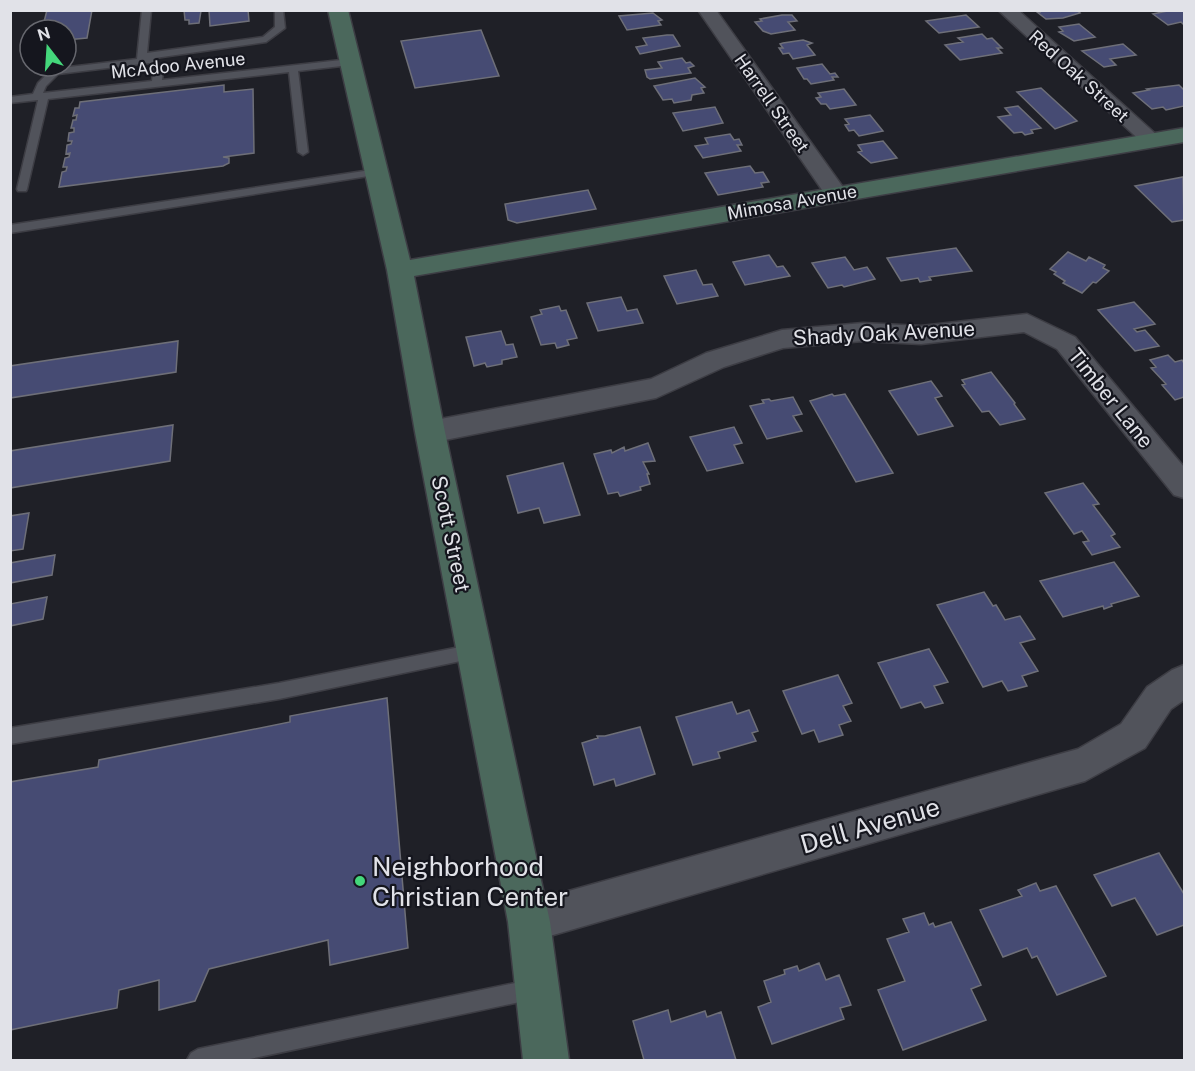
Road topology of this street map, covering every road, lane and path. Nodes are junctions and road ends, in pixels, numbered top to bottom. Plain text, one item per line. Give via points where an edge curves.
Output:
1 (147, 10) edge
2 (279, 10) edge
3 (338, 10) edge
4 (707, 10) edge
5 (1007, 10) edge
6 (141, 59) junction
7 (350, 62) junction
8 (293, 69) junction
9 (157, 84) junction
10 (41, 97) junction
11 (10, 100) edge
12 (1185, 135) edge
13 (1152, 141) junction
14 (303, 152) dead end
15 (377, 172) junction
16 (22, 189) dead end
17 (837, 195) junction
18 (10, 229) edge
19 (400, 270) junction
20 (1027, 323) joint
21 (430, 432) junction
22 (1185, 487) edge
23 (475, 651) junction
24 (1185, 681) edge
25 (10, 736) edge
26 (529, 922) junction
27 (537, 988) junction
28 (198, 1060) edge
29 (546, 1060) edge

1 - 6 lane
2 - 6 lane via 280,28 266,39
3 - 7 main road, Scott Street
4 - 17 street, Harrell Street
5 - 13 street, Red Oak Street
6 - 9 lane via 152,60 158,72
6 - 10 lane via 55,71 41,85
7 - 8 lane, McAdoo Avenue
7 - 15 main road, Scott Street
8 - 9 lane, McAdoo Avenue
8 - 14 lane
9 - 10 lane, McAdoo Avenue
10 - 11 lane, McAdoo Avenue
10 - 16 lane
12 - 13 main road, Mimosa Avenue
13 - 17 main road, Mimosa Avenue
15 - 18 lane
15 - 19 main road, Scott Street
17 - 19 main road, Mimosa Avenue
19 - 21 main road, Scott Street
20 - 21 street, Shady Oak Avenue via 921,335 863,332 782,339 715,360 656,388
20 - 22 street, Timber Lane via 1066,343
21 - 23 main road, Scott Street
23 - 25 lane via 279,691
23 - 26 main road, Scott Street
24 - 26 street, Dell Avenue via 1159,698 1133,736 1084,764
26 - 27 main road, Scott Street
27 - 28 lane
27 - 29 main road, Scott Street

